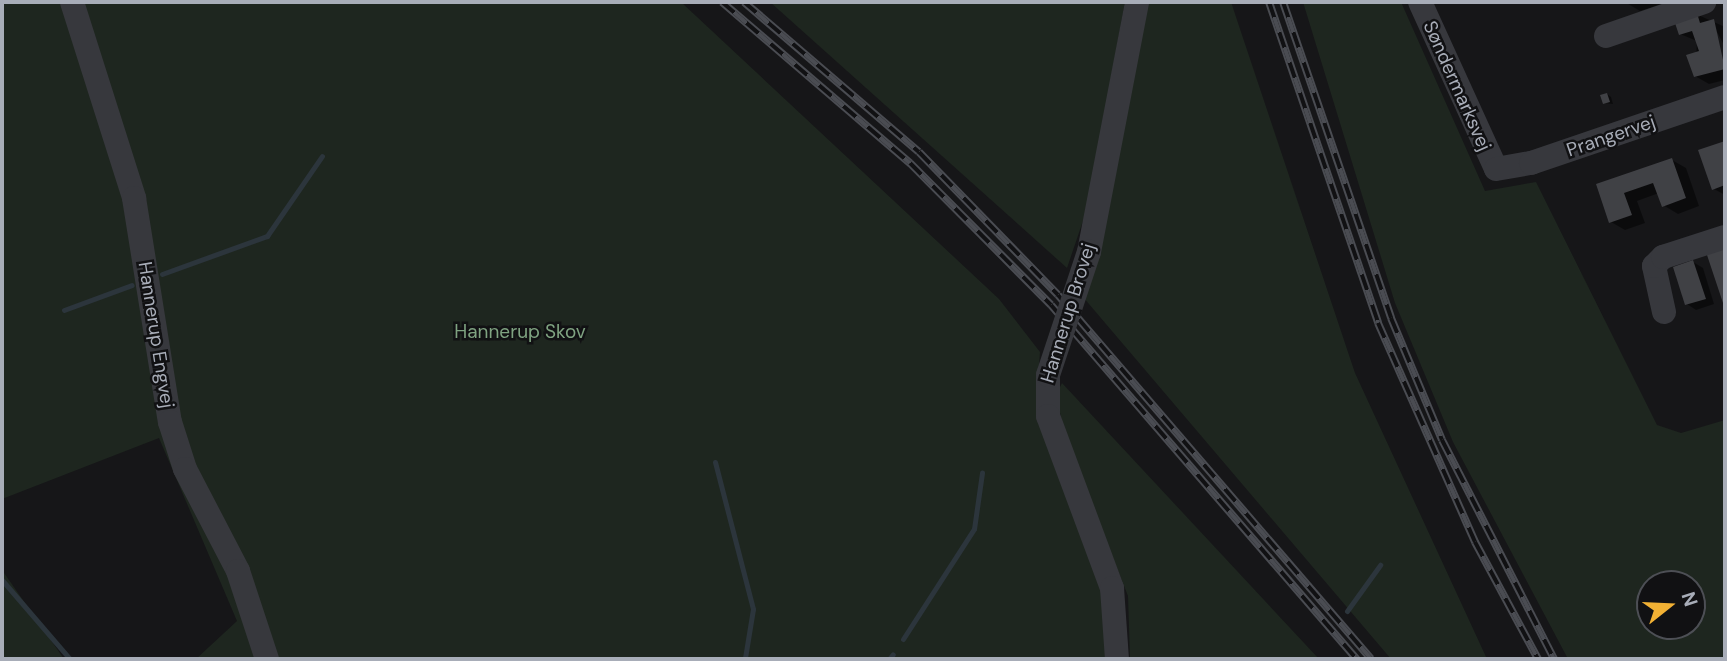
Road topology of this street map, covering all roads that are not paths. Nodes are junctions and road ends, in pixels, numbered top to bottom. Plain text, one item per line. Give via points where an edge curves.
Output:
1 (72, 2) edge
2 (1137, 2) edge
3 (1420, 2) edge
4 (1704, 2) edge
5 (1606, 36) dead end
6 (1725, 97) edge
7 (1496, 169) joint
8 (1725, 237) edge
9 (1664, 312) dead end
10 (267, 659) edge
11 (1117, 659) edge

1 - 10 street, Hannerup Engvej via 134,198 170,422 185,469 238,571
2 - 11 street, Hannerup Brovej, bridge via 1089,252 1048,375 1048,416 1112,588
3 - 7 street, Søndermarksvej
4 - 5 street
6 - 7 street, Prangervej via 1531,163
8 - 9 street via 1663,257 1654,266

